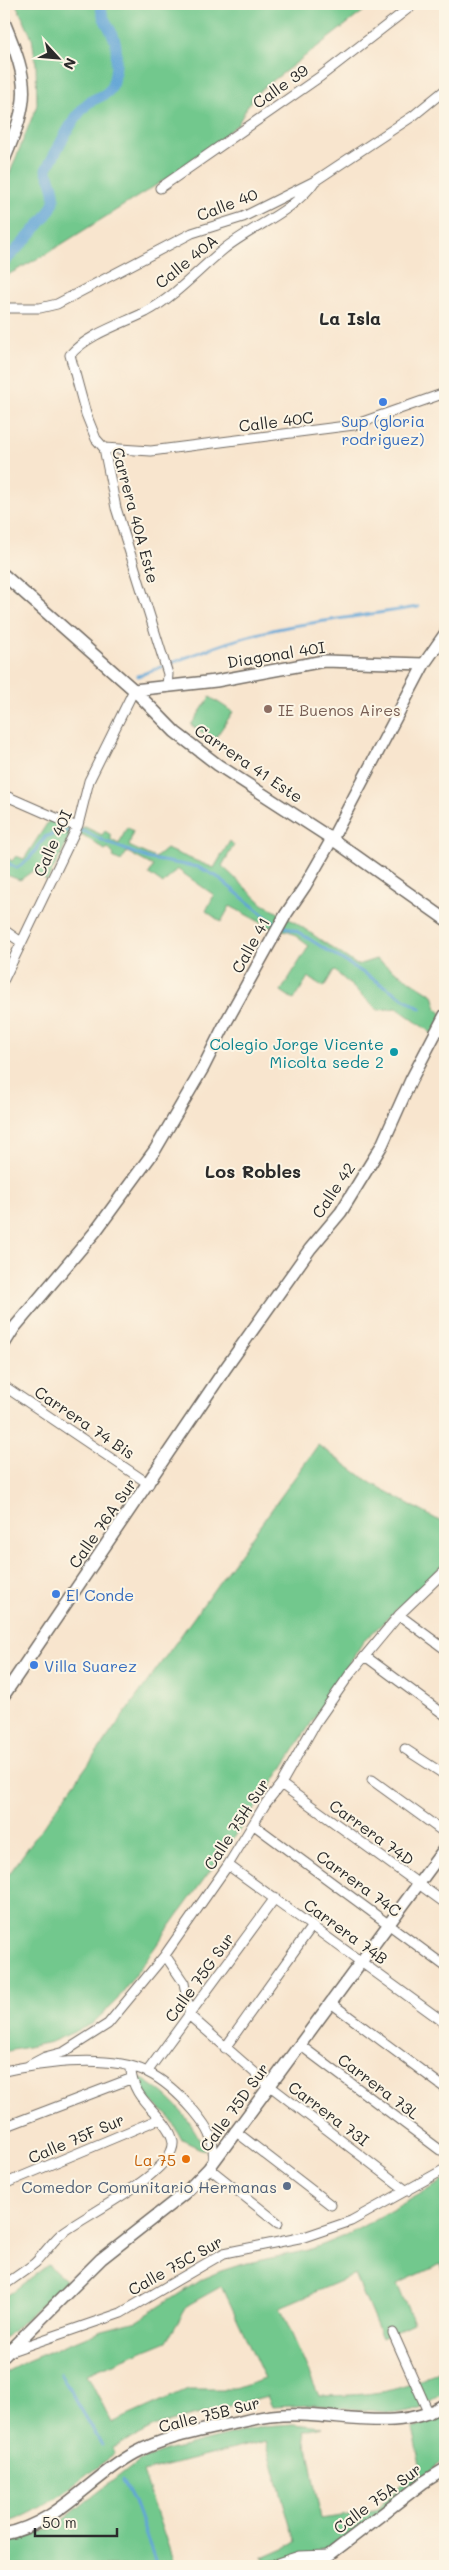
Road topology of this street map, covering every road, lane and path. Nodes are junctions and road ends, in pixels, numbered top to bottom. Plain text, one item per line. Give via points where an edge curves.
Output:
1 (414, 4) edge
2 (4, 22) edge
3 (445, 90) edge
4 (7, 146) edge
5 (4, 160) edge
6 (316, 181) junction
7 (160, 188) dead end
8 (4, 308) edge
9 (70, 355) joint
10 (445, 393) edge
11 (104, 448) junction
12 (4, 576) edge
13 (445, 634) edge
14 (424, 664) junction
15 (168, 687) junction
16 (134, 690) junction
17 (4, 795) edge
18 (77, 828) junction
19 (332, 839) junction
20 (445, 919) edge
21 (4, 930) edge
22 (21, 942) junction
23 (4, 979) edge
24 (445, 1015) edge
25 (4, 1344) edge
26 (225, 1369) joint
27 (4, 1386) edge
28 (149, 1484) junction
29 (444, 1575) edge
30 (400, 1615) junction
31 (445, 1649) edge
32 (365, 1656) junction
33 (4, 1695) edge
34 (445, 1715) edge
35 (405, 1749) dead end
36 (445, 1775) edge
37 (372, 1780) dead end
38 (281, 1784) junction
39 (254, 1825) junction
40 (445, 1833) edge
41 (445, 1848) edge
42 (228, 1865) junction
43 (418, 1884) junction
44 (275, 1898) junction
45 (445, 1903) edge
46 (389, 1923) junction
47 (312, 1926) junction
48 (165, 1954) junction
49 (362, 1962) junction
50 (445, 1966) edge
51 (331, 2004) junction
52 (190, 2016) junction
53 (445, 2023) edge
54 (300, 2045) junction
55 (225, 2048) junction
56 (28, 2066) junction
57 (131, 2067) junction
58 (4, 2071) edge
59 (147, 2072) junction
60 (130, 2079) junction
61 (270, 2086) junction
62 (445, 2088) edge
63 (159, 2119) junction
64 (4, 2127) edge
65 (235, 2131) junction
66 (440, 2150) dead end
67 (211, 2165) junction
68 (445, 2170) edge
69 (4, 2184) edge
70 (407, 2191) junction
71 (331, 2205) dead end
72 (278, 2223) dead end
73 (4, 2285) edge
74 (394, 2333) dead end
75 (7, 2353) edge
76 (445, 2404) edge
77 (429, 2414) junction
78 (445, 2469) edge
79 (4, 2534) edge
80 (329, 2555) junction
81 (268, 2566) edge
82 (315, 2566) edge

1 - 7 street, Calle 39 via 321,76
2 - 4 street via 24,77 24,104 19,126
3 - 6 street, Calle 40 via 413,116
4 - 5 street
6 - 8 street, Calle 40 via 244,217 192,233 57,304 40,308
6 - 9 street, Calle 40A via 302,197 223,250 183,286 148,311 105,331 74,349
9 - 11 street, Carrera 40A Este via 86,414 96,439
10 - 11 street, Calle 40C via 354,425 160,450
11 - 15 street, Carrera 40A Este via 116,508 168,674
12 - 16 street, Carrera 41 Este
13 - 14 street, Calle 41
14 - 15 street, Diagonal 40I via 324,661
14 - 19 street, Calle 41
15 - 16 street, Diagonal 40I
16 - 18 street, Calle 40I via 89,781
16 - 19 street, Carrera 41 Este via 175,732 218,765
17 - 18 street
18 - 22 street, Calle 40I
19 - 20 street, Carrera 41 Este
19 - 25 street, Calle 41 via 286,914 155,1150 95,1232
21 - 22 street
22 - 23 street, Calle 40I
24 - 26 street, Calle 42 via 410,1080 382,1145 341,1212 310,1249
26 - 28 street, Calle 76A Sur
27 - 28 street, Carrera 74 Bis
28 - 33 street, Calle 76A Sur
29 - 30 street, Calle 75H Sur
30 - 31 street
30 - 32 street, Calle 75H Sur
32 - 34 street
32 - 38 street, Calle 75H Sur via 315,1724
35 - 36 street
37 - 40 street
38 - 39 street, Calle 75H Sur
38 - 43 street, Carrera 74D
39 - 42 street, Calle 75H Sur
39 - 46 street, Carrera 74C
41 - 43 street, Calle 75D Sur
42 - 44 street, Carrera 74B
42 - 48 street, Calle 75H Sur
43 - 45 street, Carrera 74D
43 - 46 street, Calle 75D Sur
44 - 47 street, Carrera 74B
44 - 52 street, Calle 75G Sur
46 - 49 street, Calle 75D Sur
46 - 50 street, Carrera 74C
47 - 49 street, Carrera 74B
47 - 55 street
48 - 52 street via 184,1983
48 - 56 street, Calle 75H Sur via 108,2024 64,2052
49 - 51 street, Calle 75D Sur
49 - 53 street, Carrera 74B
51 - 54 street, Calle 75D Sur
51 - 62 street
52 - 55 street, Carrera 73I
52 - 59 street, Calle 75G Sur
54 - 61 street, Calle 75D Sur
54 - 66 street, Carrera 73L
55 - 61 street, Carrera 73I
56 - 57 street via 106,2062
56 - 58 street
57 - 59 street
57 - 60 street
59 - 67 street via 171,2087 205,2125 213,2139
60 - 63 street via 144,2103
60 - 64 street
61 - 65 street, Calle 75D Sur
61 - 70 street, Carrera 73I
63 - 69 street, Calle 75F Sur
63 - 73 street via 173,2145 167,2158 150,2177 59,2235 36,2262
65 - 67 street, Calle 75D Sur
65 - 71 street
67 - 72 street
67 - 75 street, Calle 75D Sur via 185,2193 106,2255
68 - 70 street, Calle 75C Sur
70 - 75 street, Calle 75C Sur via 351,2221 328,2229 224,2253 121,2313
74 - 77 street
76 - 77 street, Calle 75B Sur
77 - 79 street, Calle 75B Sur via 384,2421 301,2414 272,2416 162,2442 127,2457 42,2521
78 - 80 street, Calle 75A Sur
80 - 81 street, Calle 75A Sur via 299,2556
80 - 82 street, Calle 75A Sur

